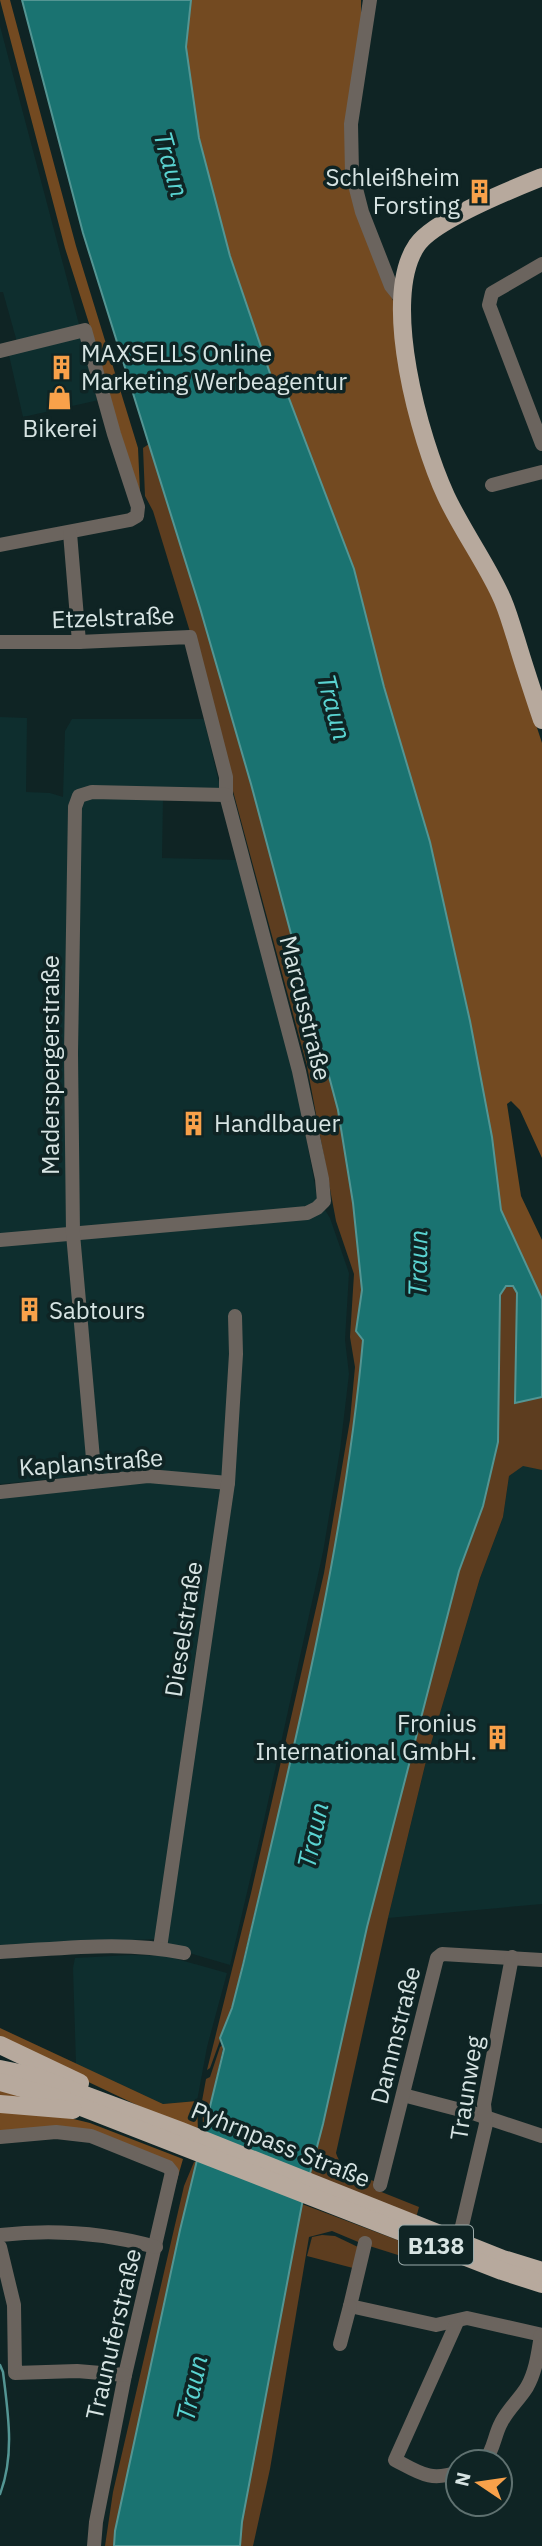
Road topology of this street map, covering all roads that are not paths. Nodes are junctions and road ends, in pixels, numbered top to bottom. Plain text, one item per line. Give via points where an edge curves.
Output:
1 (370, 0) edge
2 (542, 177) edge
3 (542, 264) edge
4 (403, 301) junction
5 (0, 351) edge
6 (542, 444) edge
7 (542, 472) edge
8 (492, 485) dead end
9 (70, 533) junction
10 (0, 545) edge
11 (0, 642) edge
12 (79, 642) junction
13 (542, 720) edge
14 (226, 795) junction
15 (73, 1234) junction
16 (0, 1240) edge
17 (235, 1316) dead end
18 (95, 1481) junction
19 (228, 1483) junction
20 (0, 1492) edge
21 (160, 1948) junction
22 (0, 1952) edge
23 (184, 1953) dead end
24 (512, 1958) junction
25 (542, 1960) edge
26 (0, 2045) edge
27 (0, 2069) edge
28 (0, 2082) edge
29 (403, 2095) junction
30 (0, 2104) edge
31 (92, 2112) junction
32 (485, 2117) junction
33 (155, 2122) junction
34 (542, 2136) edge
35 (0, 2137) edge
36 (178, 2137) junction
37 (380, 2185) dead end
38 (331, 2198) junction
39 (462, 2225) dead end
40 (0, 2235) edge
41 (365, 2243) dead end
42 (0, 2247) edge
43 (156, 2247) junction
44 (542, 2270) edge
45 (542, 2284) edge
46 (350, 2306) junction
47 (457, 2322) junction
48 (542, 2335) edge
49 (340, 2344) dead end
50 (125, 2375) junction
51 (493, 2448) edge
52 (444, 2477) edge
53 (94, 2546) edge

1 - 4 street via 351,124 352,173 391,286
2 - 4 main road via 426,234 407,266
3 - 6 street via 492,293 489,305
4 - 13 main road via 406,363 433,463 502,596
5 - 9 street via 85,330 138,507 137,516 130,520
7 - 8 street
9 - 10 street
9 - 12 street
11 - 12 street, Etzelstraße
12 - 14 street, Etzelstraße via 190,637 226,777
14 - 15 street, Maderspergerstraße via 92,792 79,796 75,807
14 - 15 street, Marcusstraße via 299,1071 324,1201 307,1213 228,1226
15 - 16 street, Marcusstraße
15 - 18 street, Maderspergerstraße
17 - 19 street, Dieselstraße
18 - 19 street, Kaplanstraße via 148,1476
18 - 20 street, Kaplanstraße
19 - 21 street, Dieselstraße
21 - 22 street
21 - 23 street
24 - 25 street, Dammstraße
24 - 29 street, Dammstraße via 442,1954 437,1958
24 - 32 street, Traunweg
26 - 33 main road
27 - 33 main road, Pyhrnpass Straße / B138 via 34,2076
28 - 31 main road, Pyhrnpass Straße / B138
29 - 32 street
29 - 37 street, Dammstraße
30 - 31 main road
31 - 36 main road, Pyhrnpass Straße / B138
32 - 34 street
32 - 39 street, Traunweg
33 - 36 main road, Pyhrnpass Straße / B138
35 - 43 street, Traunuferstraße via 56,2132 90,2136 168,2167 172,2172
36 - 38 main road, Pyhrnpass Straße / B138
38 - 44 main road, Pyhrnpass Straße / B138
38 - 45 main road, Pyhrnpass Straße / B138
40 - 43 street via 95,2234
41 - 46 street
42 - 50 street via 14,2305 15,2373
43 - 50 street, Traunuferstraße
46 - 47 street via 436,2325
46 - 49 street
47 - 48 street via 467,2318
47 - 52 street via 395,2460 428,2477
48 - 51 street via 534,2370 497,2431
50 - 53 street, Traunuferstraße

